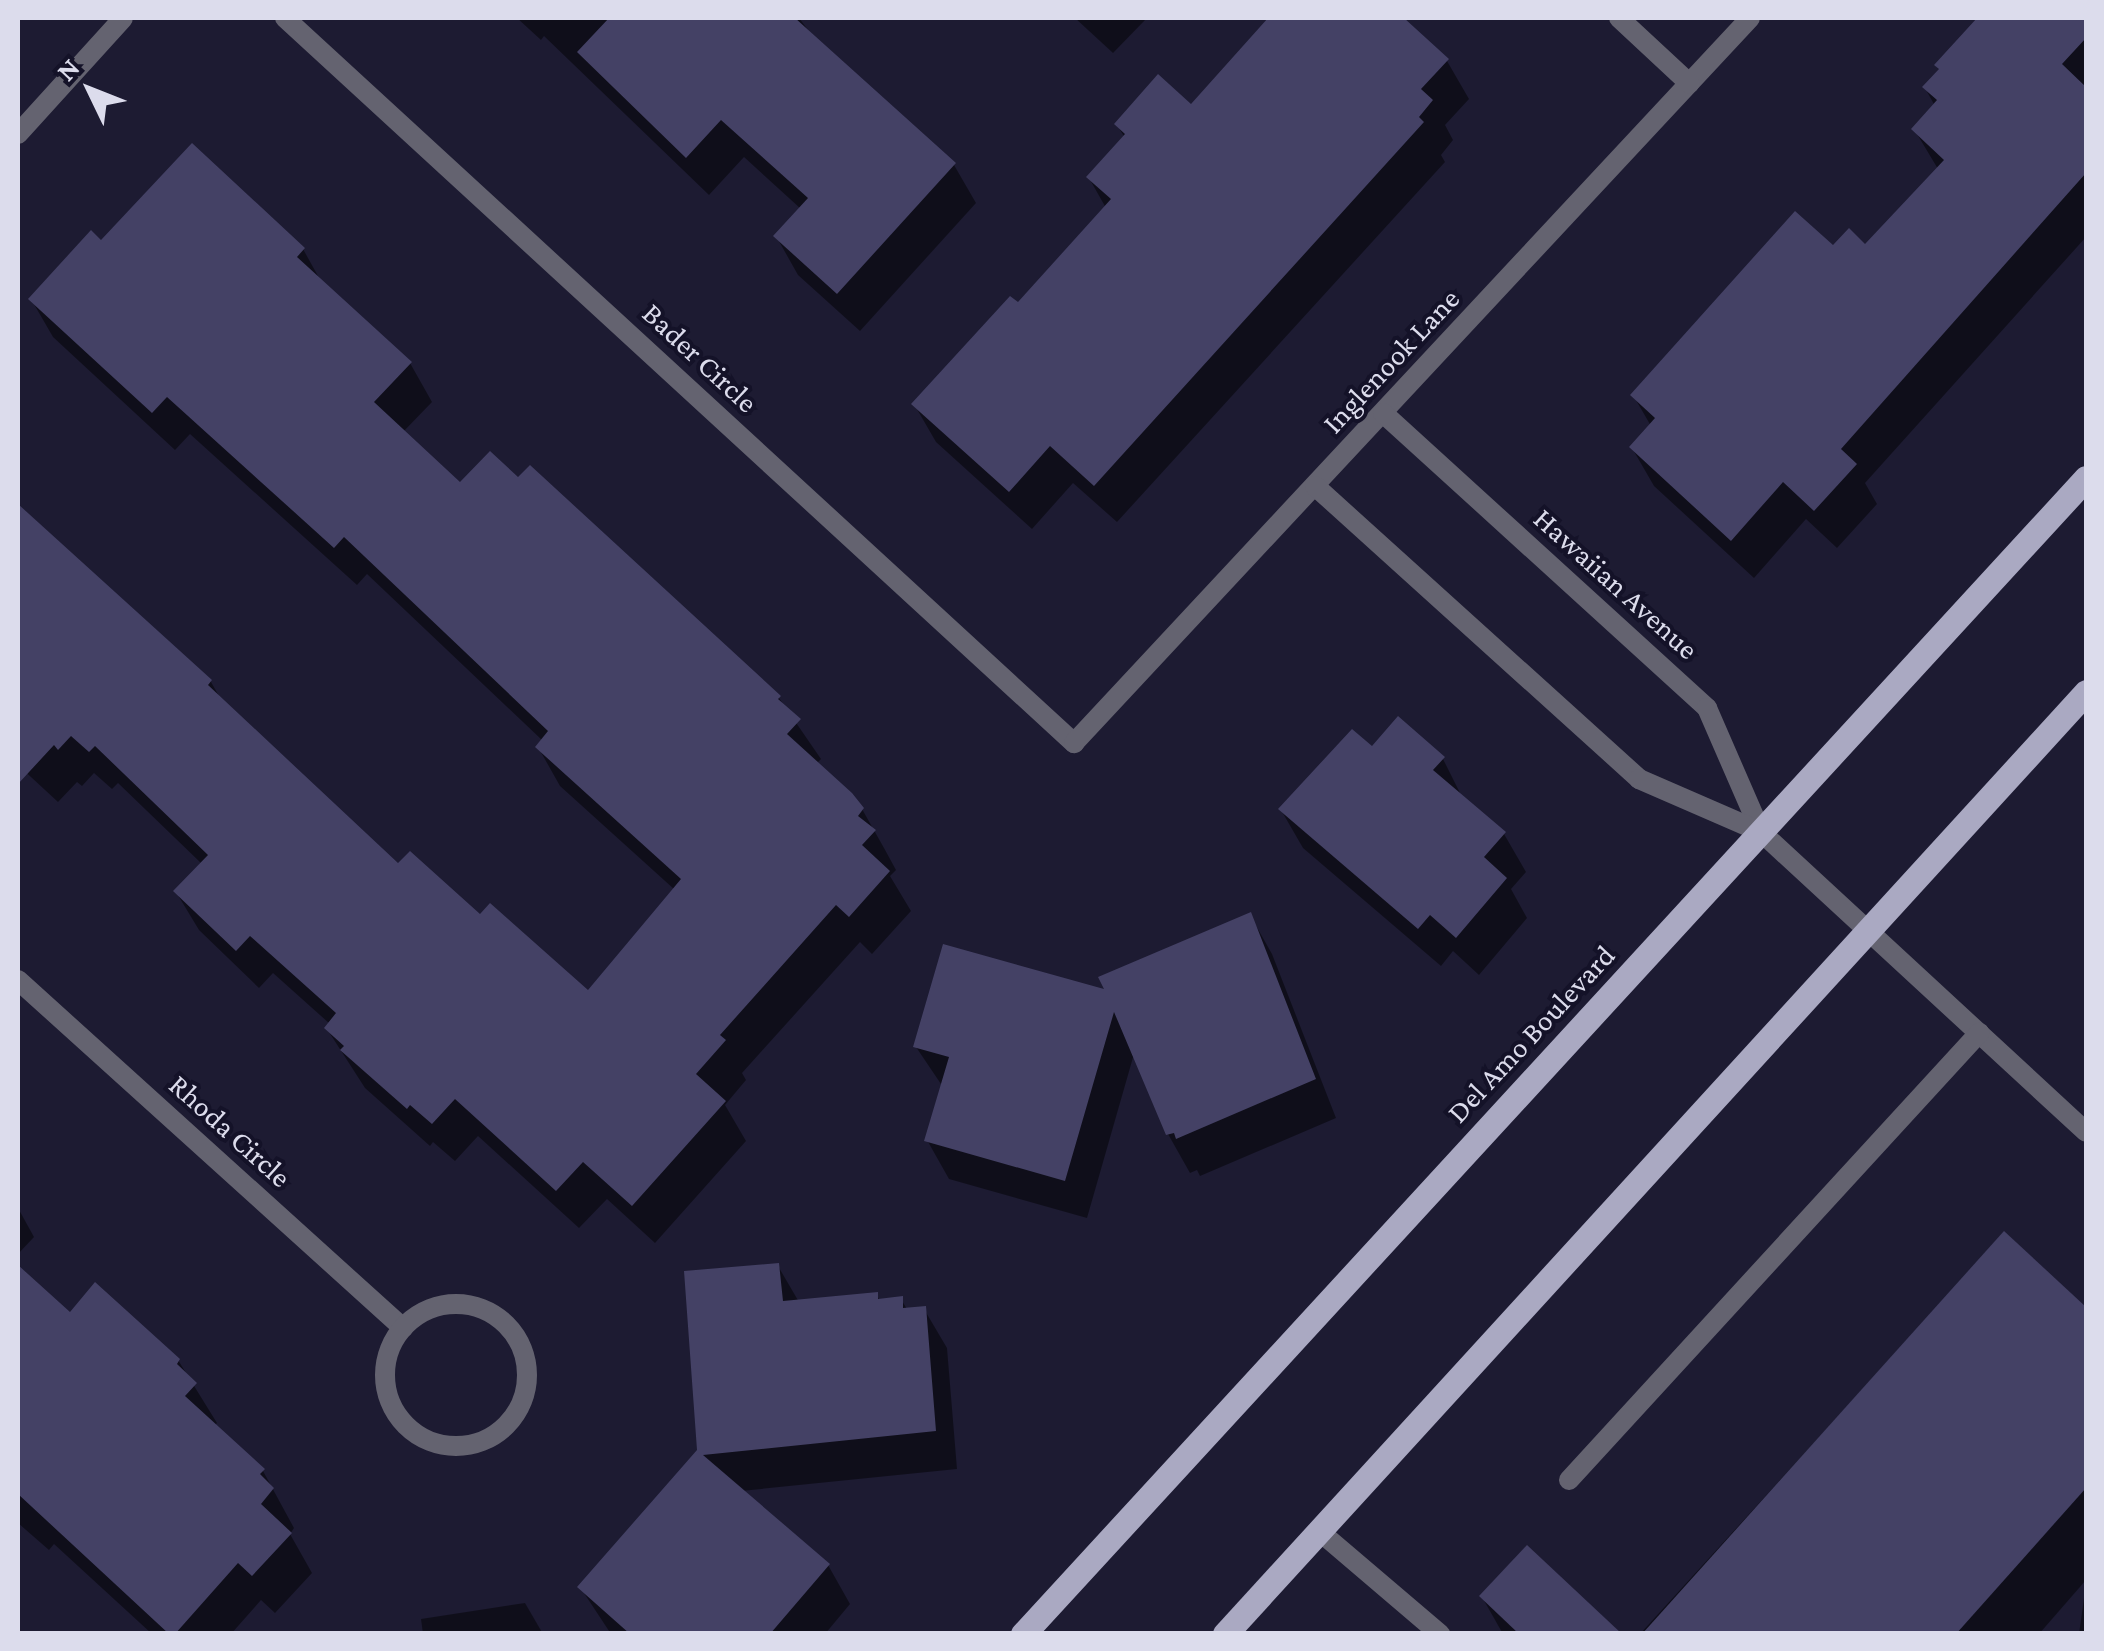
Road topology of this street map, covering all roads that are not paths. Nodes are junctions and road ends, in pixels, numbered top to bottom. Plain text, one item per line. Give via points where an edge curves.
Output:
1 (124, 18) edge
2 (285, 18) edge
3 (1619, 18) edge
4 (1750, 18) edge
5 (1690, 83) junction
6 (18, 134) edge
7 (1383, 413) junction
8 (2086, 478) edge
9 (1315, 486) junction
10 (2086, 692) edge
11 (1074, 743) joint
12 (1761, 832) junction
13 (1868, 931) junction
14 (18, 980) edge
15 (1979, 1033) junction
16 (2086, 1132) edge
17 (403, 1328) junction
18 (1569, 1480) dead end
19 (1318, 1531) junction
20 (1023, 1634) edge
21 (1225, 1634) edge
22 (1440, 1634) edge

1 - 6 street
2 - 11 street, Bader Circle
3 - 5 street
4 - 5 street, Inglenook Lane
5 - 7 street, Inglenook Lane
7 - 9 street, Inglenook Lane
7 - 12 street, Hawaiian Avenue via 1707,708
8 - 12 main road, Del Amo Boulevard
9 - 11 street, Inglenook Lane
9 - 12 street, Hawaiian Avenue via 1639,779
10 - 13 main road
12 - 13 street, Hawaiian Avenue
12 - 20 main road, Del Amo Boulevard
13 - 15 street, Hawaiian Avenue
13 - 19 main road
14 - 17 street, Rhoda Circle
15 - 16 street, Hawaiian Avenue
15 - 18 street
17 - 17 street via 385,1373 388,1398 418,1436 466,1446 509,1422 528,1382 518,1339 503,1322 464,1304 420,1313
19 - 21 main road
19 - 22 street

